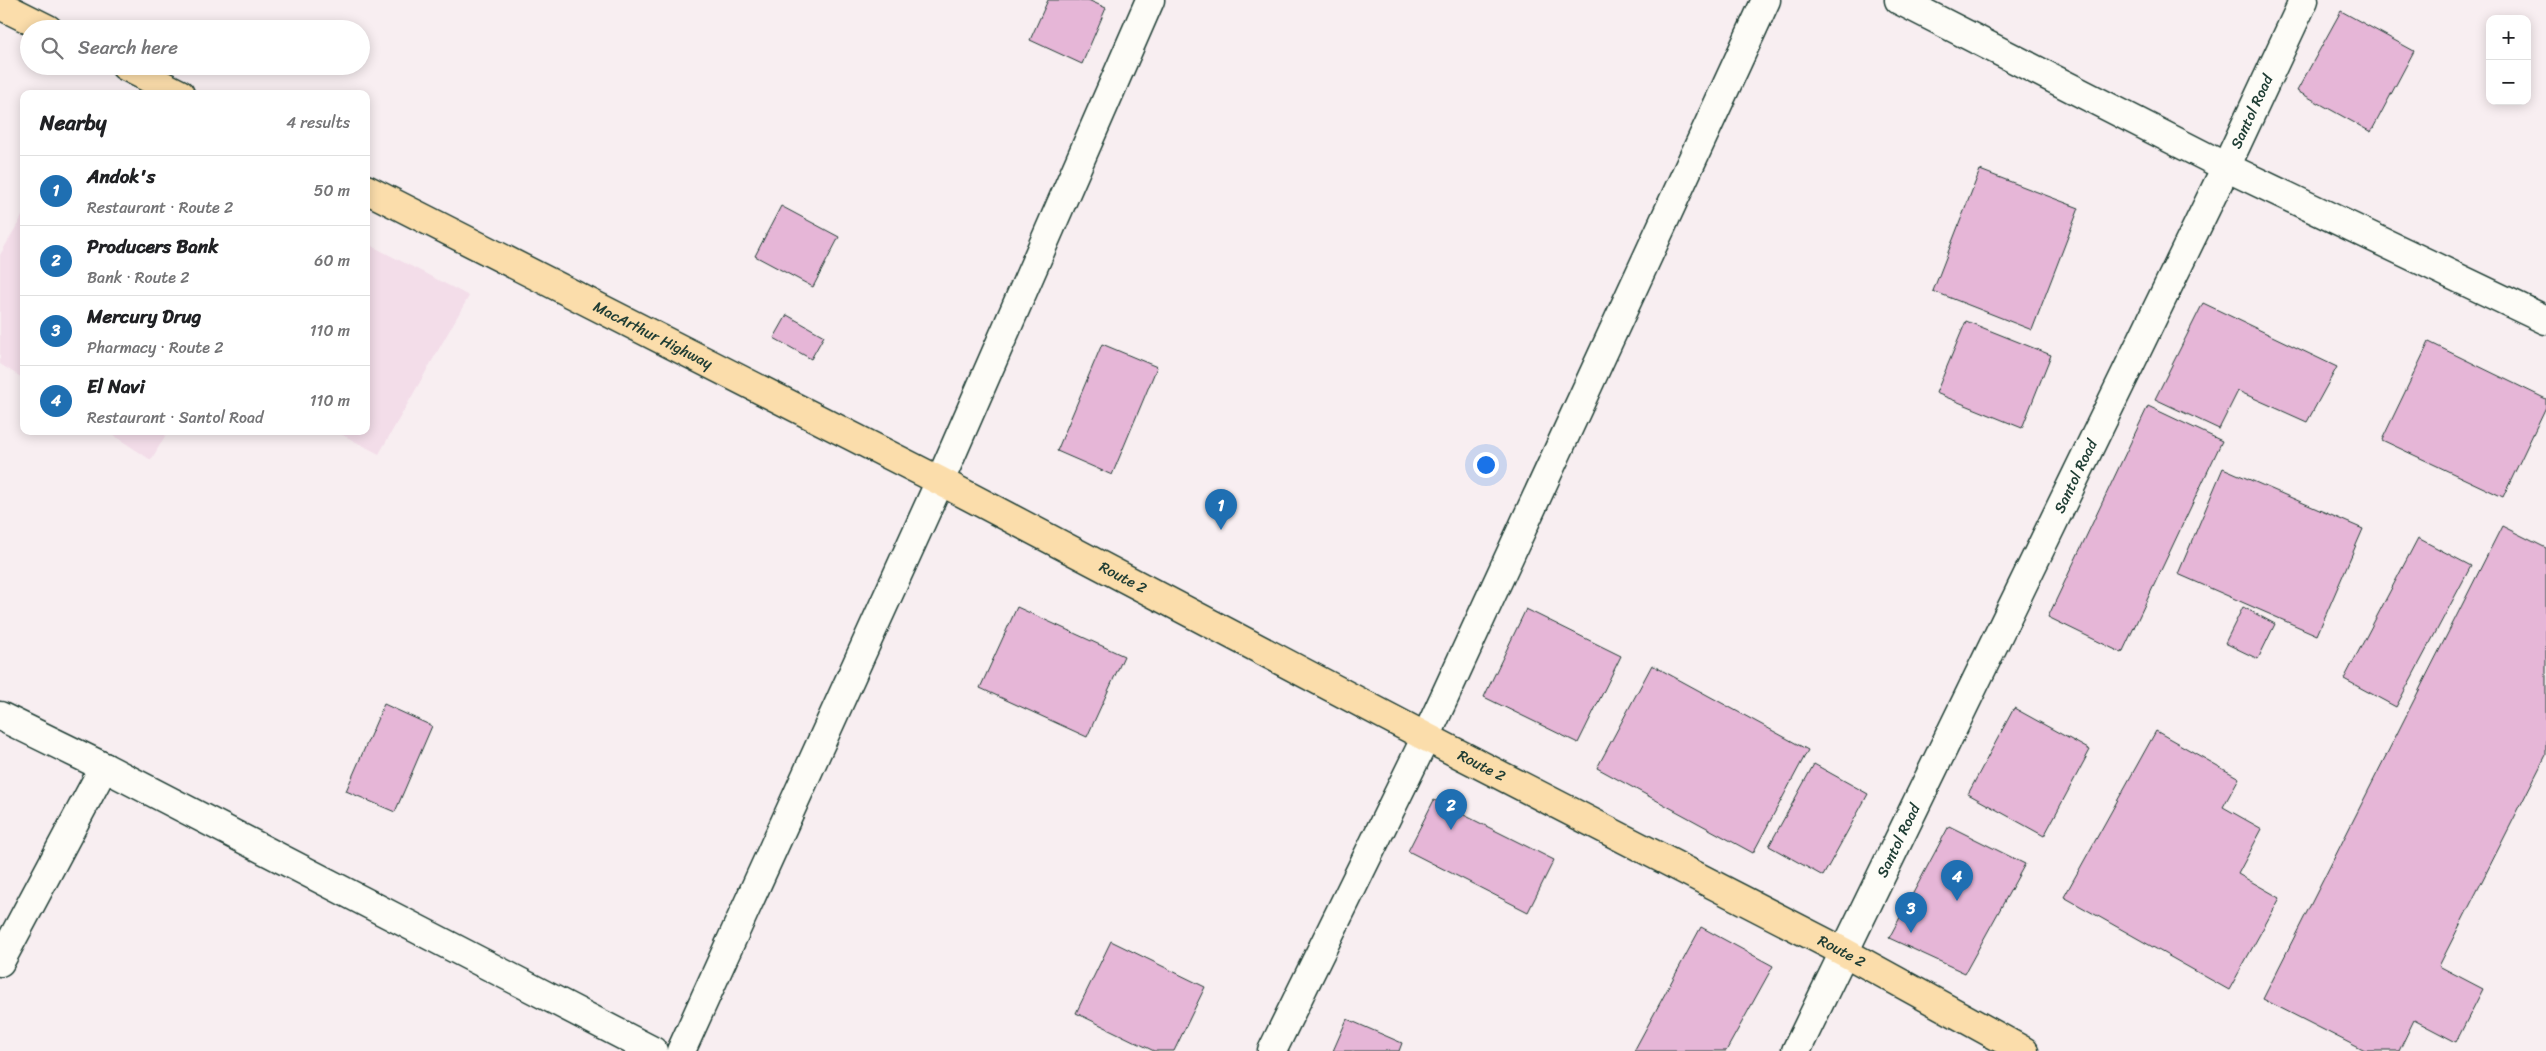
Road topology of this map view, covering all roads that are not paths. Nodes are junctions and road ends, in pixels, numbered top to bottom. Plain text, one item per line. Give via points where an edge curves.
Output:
1 (1150, 0) edge
2 (1766, 0) edge
3 (1899, 0) edge
4 (2304, 0) edge
5 (0, 5) edge
6 (30, 20) edge
7 (143, 75) edge
8 (172, 90) edge
9 (2226, 167) junction
10 (370, 191) edge
11 (2546, 320) edge
12 (940, 481) junction
13 (0, 716) edge
14 (1426, 737) junction
15 (104, 767) junction
16 (1844, 952) junction
17 (0, 962) edge
18 (653, 1051) edge
19 (681, 1051) edge
20 (1272, 1051) edge
21 (1796, 1051) edge
22 (2024, 1051) edge

1 - 12 street
2 - 14 street
3 - 9 street
4 - 9 street, Santol Road
5 - 6 highway
7 - 8 highway
9 - 11 street
9 - 16 street, Santol Road
10 - 12 highway, MacArthur Highway
12 - 14 highway, Route 2
12 - 19 street
13 - 15 street
14 - 16 highway, Route 2
14 - 20 street
15 - 17 street
15 - 18 street
16 - 21 street, Santol Road
16 - 22 highway, Route 2

